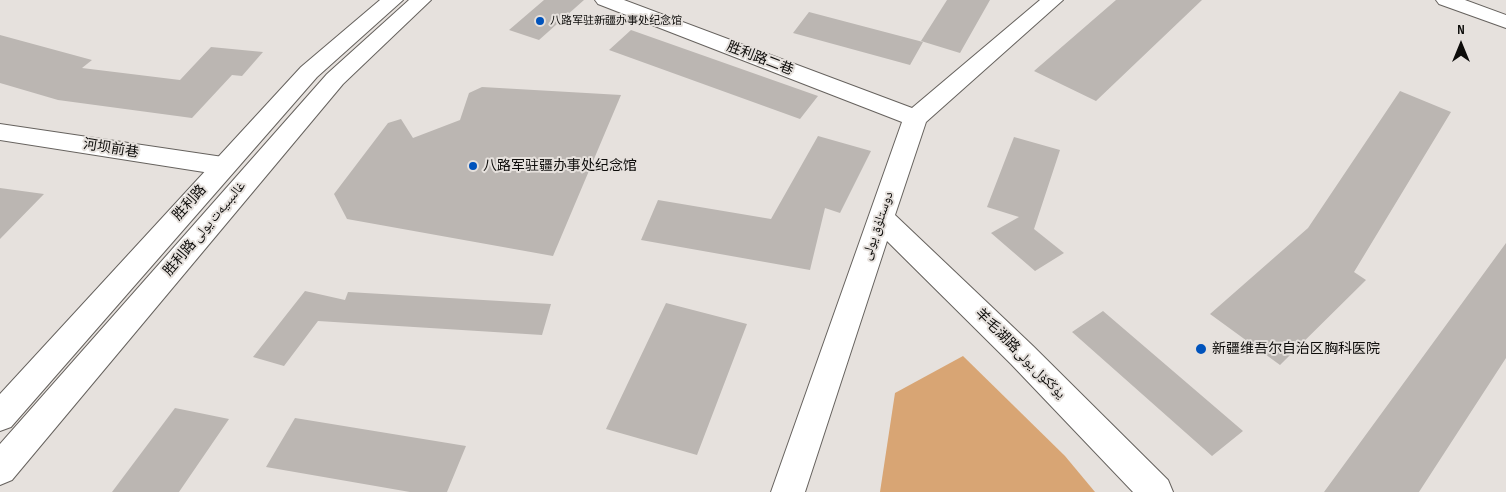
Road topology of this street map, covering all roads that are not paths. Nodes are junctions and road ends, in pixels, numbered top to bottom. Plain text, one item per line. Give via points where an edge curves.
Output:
1 (393, 0) edge
2 (421, 0) edge
3 (605, 0) edge
4 (1053, 0) edge
5 (1446, 0) edge
6 (1488, 0) edge
7 (1506, 6) edge
8 (1506, 22) edge
9 (915, 118) junction
10 (0, 132) edge
11 (222, 166) junction
12 (881, 218) junction
13 (0, 417) edge
14 (0, 469) edge
15 (788, 492) edge
16 (1156, 492) edge

1 - 11 street, 胜利路 via 309,72
2 - 14 street, 胜利路 غالىبىيەت يولى via 335,79
3 - 9 street, 胜利路二巷
4 - 9 street
5 - 8 street
6 - 7 street
9 - 12 street, دوستلۇق يولى
10 - 11 street, 河坝前巷
11 - 13 street, 胜利路
12 - 15 street, دوستلۇق يولى
12 - 16 street, 羊毛湖路يۇڭكۆل يولى

